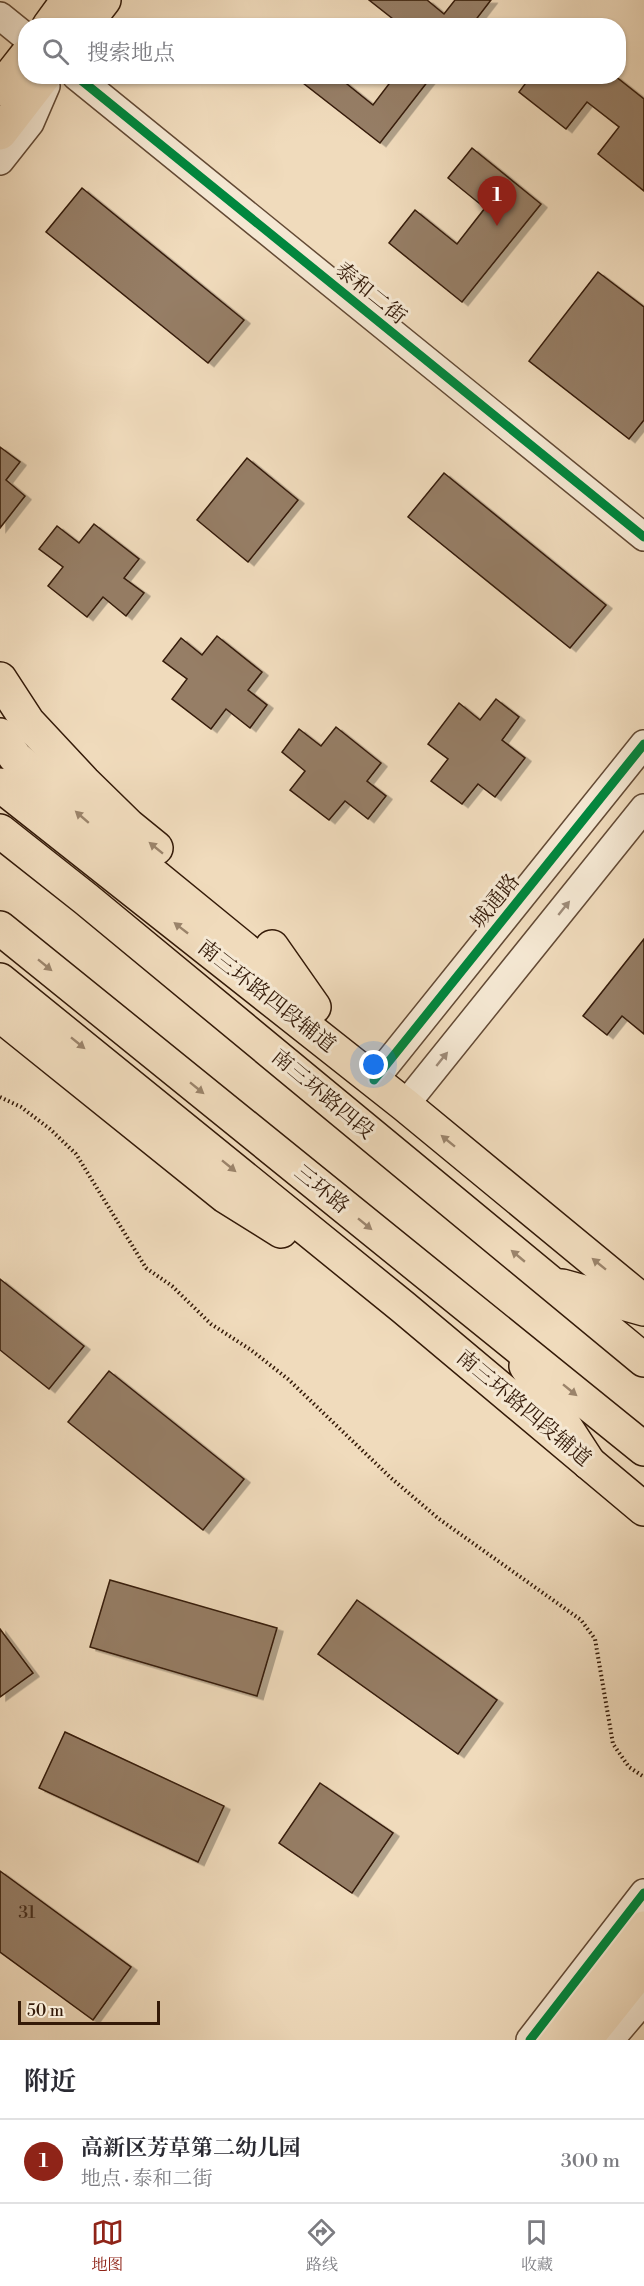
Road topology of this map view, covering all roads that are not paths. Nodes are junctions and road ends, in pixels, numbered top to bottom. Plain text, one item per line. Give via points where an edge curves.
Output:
1 (68, 0) edge
2 (104, 0) edge
3 (0, 16) edge
4 (55, 18) edge
5 (90, 18) edge
6 (18, 31) edge
7 (18, 57) edge
8 (18, 66) edge
9 (0, 69) edge
10 (38, 84) edge
11 (47, 84) edge
12 (86, 84) edge
13 (0, 89) edge
14 (0, 133) edge
15 (0, 161) edge
16 (644, 537) edge
17 (0, 679) edge
18 (0, 735) edge
19 (644, 744) edge
20 (0, 785) edge
21 (0, 807) edge
22 (644, 808) edge
23 (0, 831) edge
24 (0, 928) edge
25 (0, 980) edge
26 (314, 1007) junction
27 (0, 1015) edge
28 (250, 1034) junction
29 (0, 1035) edge
30 (374, 1080) junction
31 (405, 1105) junction
32 (225, 1196) junction
33 (550, 1283) junction
34 (644, 1302) edge
35 (403, 1307) junction
36 (644, 1309) edge
37 (508, 1340) junction
38 (644, 1360) edge
39 (644, 1449) edge
40 (589, 1463) junction
41 (644, 1509) edge
42 (644, 1893) edge
43 (644, 1928) edge
44 (644, 1966) edge
45 (644, 2000) edge
46 (530, 2040) edge
47 (554, 2040) edge
48 (585, 2040) edge
49 (610, 2040) edge

1 - 4 main road
2 - 5 main road
3 - 6 street
7 - 9 street
8 - 13 main road
10 - 14 main road
11 - 15 street via 30,123
12 - 16 street, 泰和二街
26 -> 17 main road via 262,933 129,826 28,722
26 -> 18 main road via 51,789 15,757
19 - 30 street, 城通路
30 -> 20 main road, 南三环路四段辅道
21 - 28 main road
31 -> 22 street
23 - 28 main road, 南三环路四段
24 -> 37 main road, 三环路
25 -> 35 main road, 南三环路四段辅道
26 - 30 main road
27 - 32 main road, 南三环路四段辅道
33 -> 28 main road, 南三环路四段
29 - 32 main road, 南三环路四段辅道 via 107,1125
30 - 31 main road, 南三环路四段辅道
34 -> 31 main road, 南三环路四段辅道
32 - 35 main road, 南三环路四段辅道
33 - 36 main road
33 - 38 main road, 南三环路四段
35 - 40 main road, 南三环路四段辅道
37 -> 39 main road, 三环路
37 - 40 main road
40 - 41 main road, 南三环路四段辅道
42 - 46 street
43 - 47 main road
44 - 48 main road
45 - 49 street

